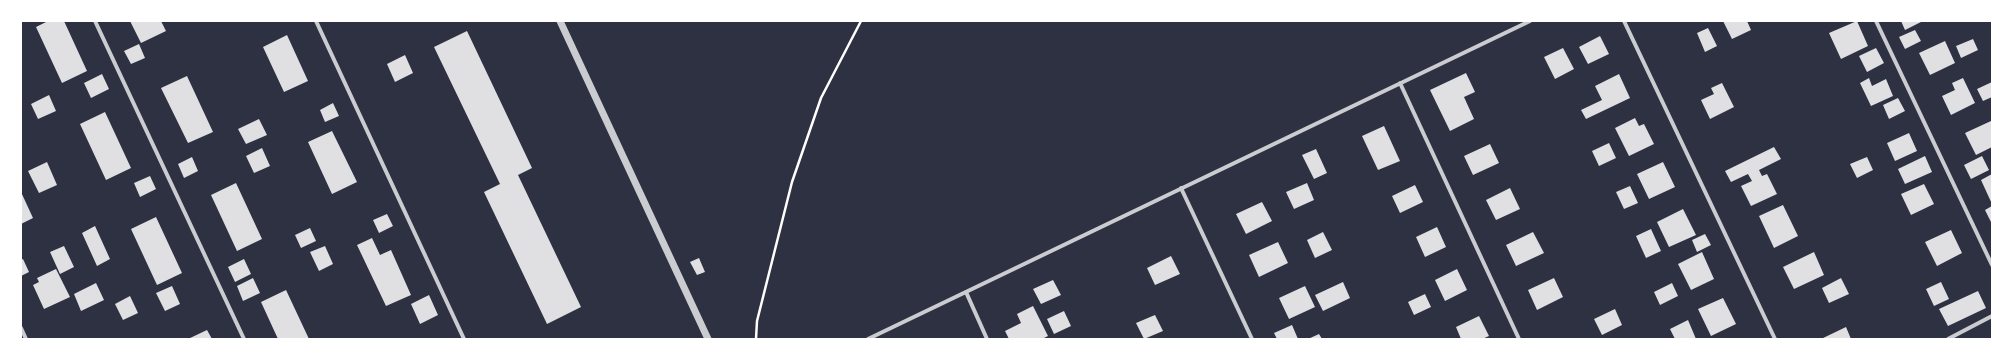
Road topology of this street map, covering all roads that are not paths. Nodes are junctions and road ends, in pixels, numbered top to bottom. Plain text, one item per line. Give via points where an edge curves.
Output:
1 (95, 21) edge
2 (316, 21) edge
3 (560, 21) edge
4 (1530, 21) edge
5 (1624, 21) edge
6 (1876, 21) edge
7 (1400, 83) junction
8 (1181, 188) junction
9 (1992, 265) edge
10 (966, 292) junction
11 (1992, 316) edge
12 (21, 328) edge
13 (26, 339) edge
14 (244, 339) edge
15 (464, 339) edge
16 (708, 339) edge
17 (868, 339) edge
18 (987, 339) edge
19 (1252, 339) edge
20 (1519, 339) edge
21 (1775, 339) edge
22 (1948, 339) edge

1 - 14 street
2 - 15 street
3 - 16 street
4 - 7 street
5 - 21 street
6 - 9 street
7 - 8 street
7 - 20 street
8 - 10 street
8 - 19 street
10 - 17 street
10 - 18 street
11 - 22 street
12 - 13 street

